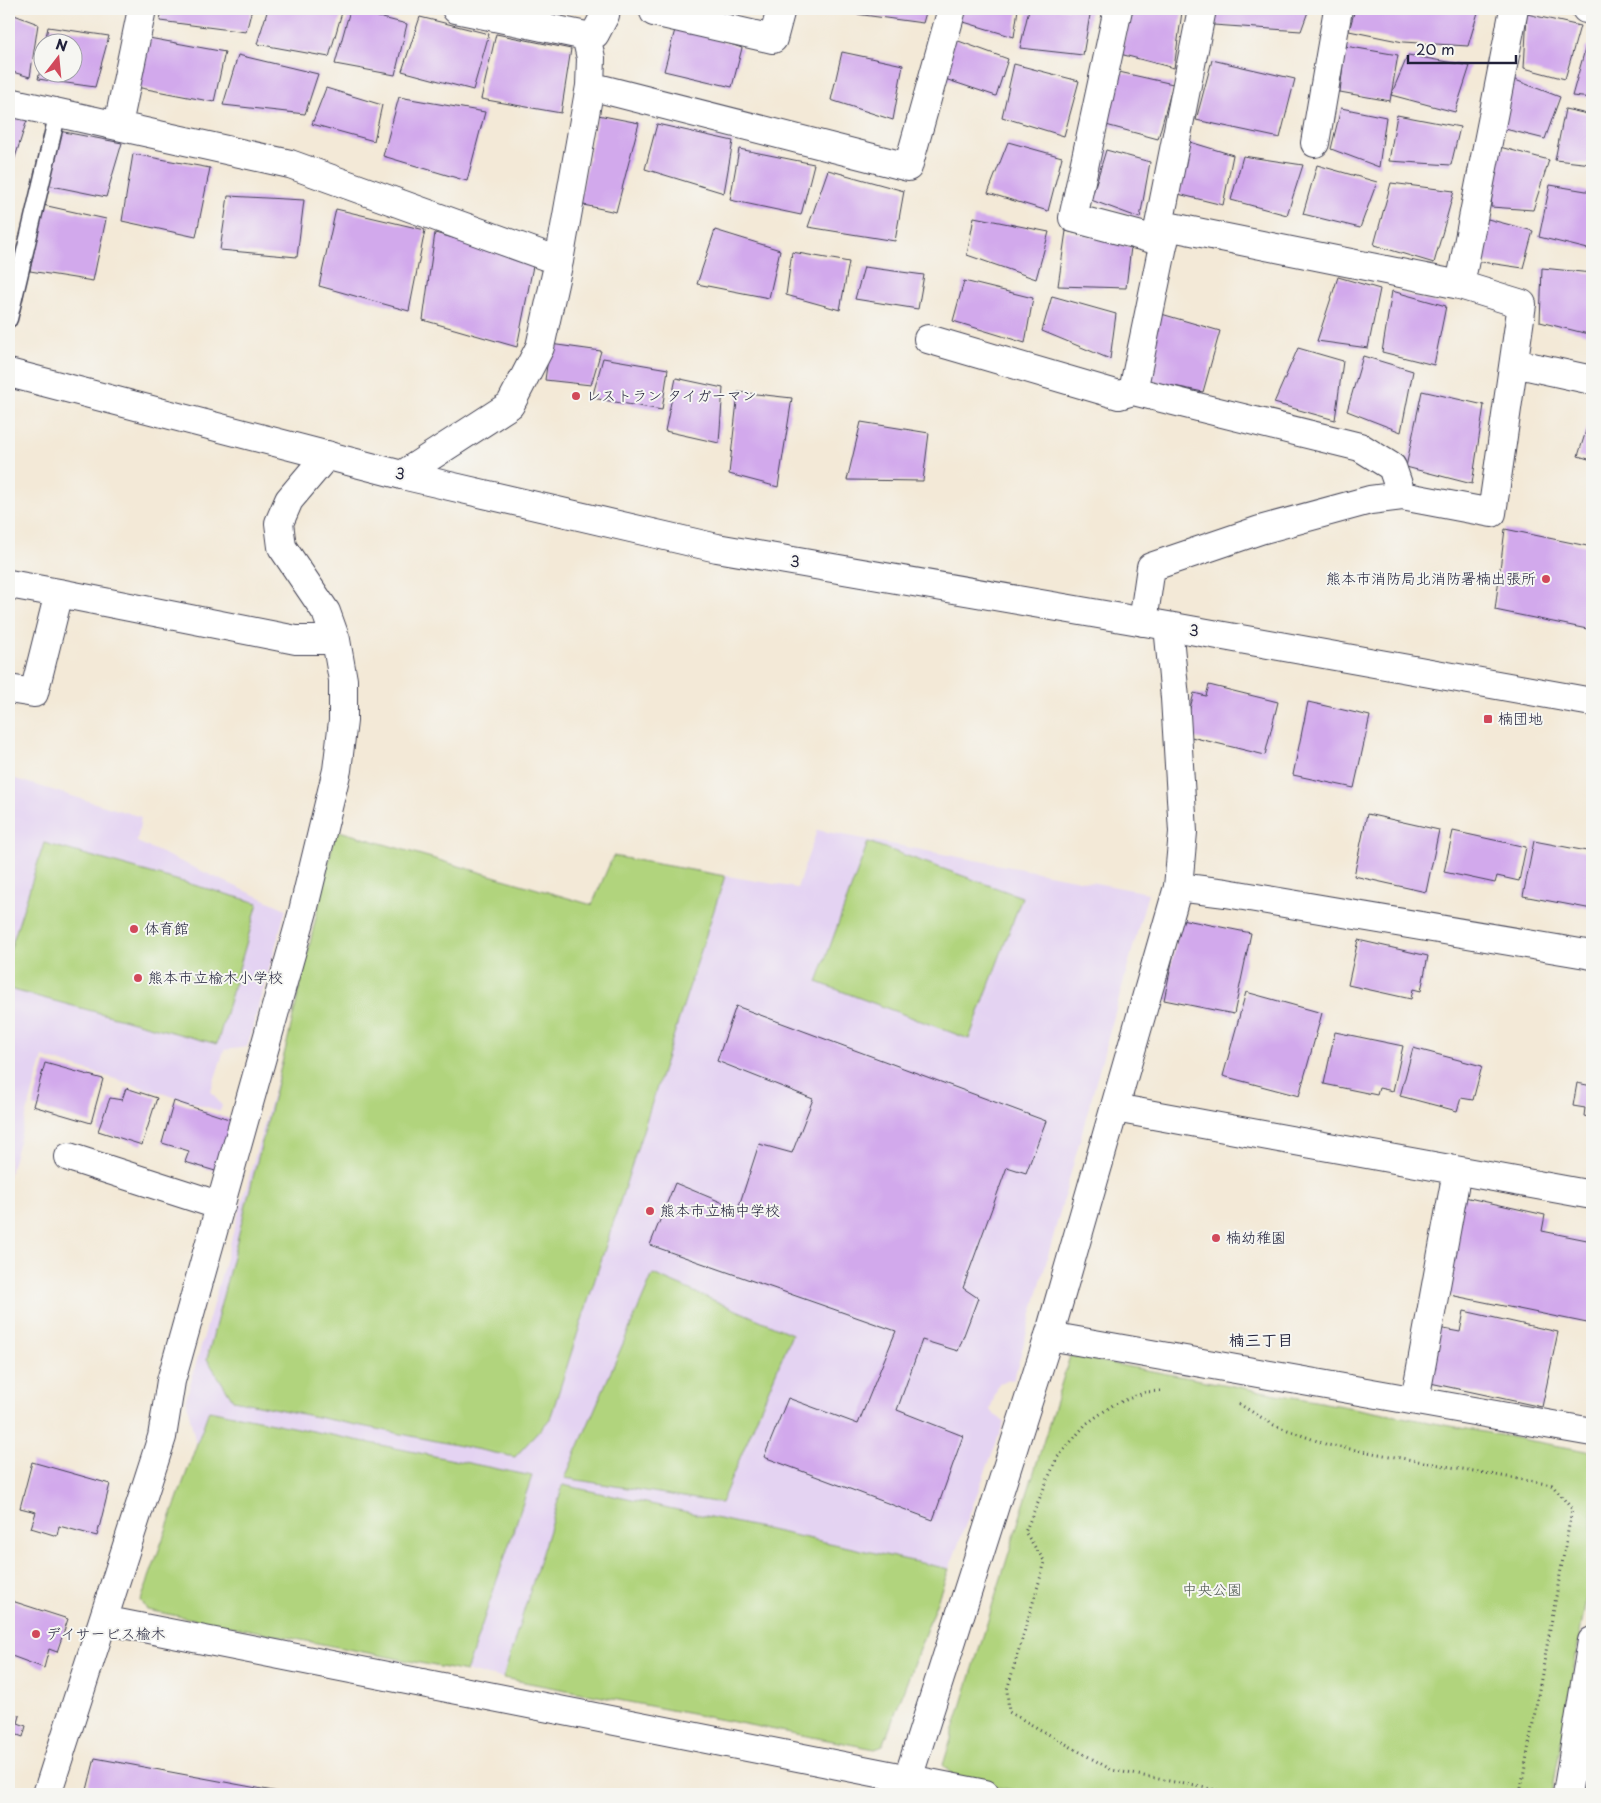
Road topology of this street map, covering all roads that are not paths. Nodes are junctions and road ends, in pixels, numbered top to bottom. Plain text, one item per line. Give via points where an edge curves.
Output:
1 (142, 9) edge
2 (456, 9) edge
3 (606, 9) edge
4 (780, 9) edge
5 (952, 9) edge
6 (1118, 9) edge
7 (1202, 9) edge
8 (1338, 9) edge
9 (1514, 9) edge
10 (1586, 9) edge
11 (1592, 10) edge
12 (654, 12) dead end
13 (586, 36) junction
14 (590, 86) junction
15 (9, 102) edge
16 (58, 112) junction
17 (118, 125) junction
18 (1315, 143) dead end
19 (1160, 241) junction
20 (559, 261) junction
21 (1460, 285) junction
22 (9, 319) edge
23 (928, 339) dead end
24 (1514, 363) junction
25 (9, 373) edge
26 (1592, 380) edge
27 (1133, 391) junction
28 (327, 455) junction
29 (402, 475) junction
30 (1402, 496) junction
31 (9, 584) edge
32 (58, 593) junction
33 (1155, 624) junction
34 (336, 640) junction
35 (9, 689) edge
36 (1592, 702) edge
37 (1178, 887) junction
38 (1592, 955) edge
39 (1115, 1108) junction
40 (69, 1157) dead end
41 (1457, 1171) junction
42 (1592, 1195) edge
43 (220, 1206) junction
44 (1049, 1336) junction
45 (1415, 1400) junction
46 (1592, 1432) edge
47 (103, 1620) junction
48 (1592, 1641) edge
49 (906, 1787) edge
50 (47, 1794) edge
51 (985, 1794) edge
52 (1567, 1794) edge

1 - 17 street
2 - 13 street
3 - 13 street via 595,34
4 - 12 street via 772,39
5 - 14 street via 908,167
6 - 19 street via 1073,218
7 - 19 street
8 - 18 street
9 - 21 street
10 - 11 street
13 - 14 street via 591,58
14 - 20 street
15 - 16 street
16 - 17 street
16 - 22 lane
17 - 20 street via 290,164
19 - 21 street via 1167,226
19 - 27 street
20 - 29 street via 540,347 510,405
21 - 24 street via 1522,304
23 - 27 street via 1119,395
24 - 26 street
24 - 30 street via 1492,514
25 - 28 street, 3
27 - 30 street via 1360,447 1392,467
28 - 29 street, 3
28 - 34 street via 289,500 279,523 282,547 326,612
29 - 33 street, 3 via 717,548
30 - 33 street via 1370,500 1260,530 1151,567
31 - 32 street
32 - 34 street via 296,640
32 - 35 street via 34,694
33 - 36 street, 3
33 - 37 street via 1175,698 1183,832
34 - 43 street via 343,689 337,770 303,911
37 - 38 street
37 - 39 street
39 - 41 street
39 - 44 street
40 - 43 street
41 - 42 street
41 - 45 street
43 - 47 street via 171,1381 162,1437
44 - 45 street
44 - 49 street
45 - 46 street
47 - 49 street
47 - 50 street
48 - 52 street
49 - 51 street

